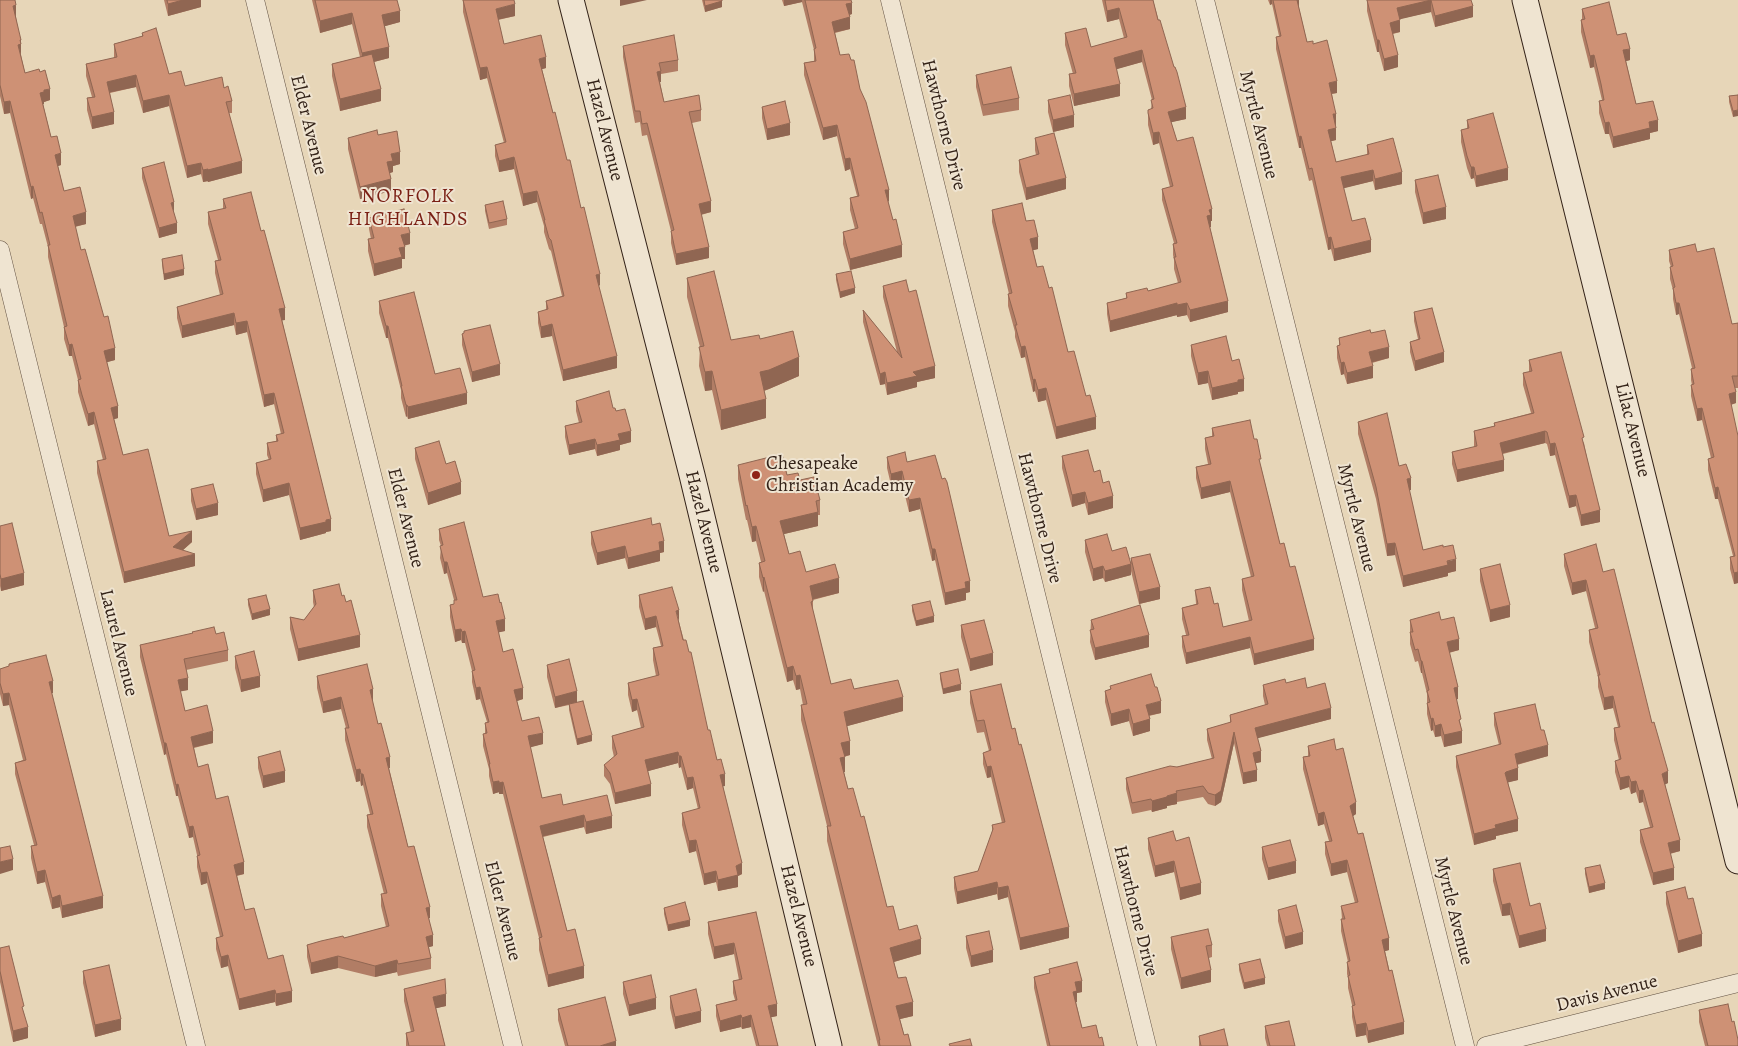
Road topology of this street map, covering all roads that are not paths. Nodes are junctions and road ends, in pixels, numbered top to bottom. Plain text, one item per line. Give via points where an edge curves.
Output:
1 (255, 0) edge
2 (572, 0) edge
3 (890, 0) edge
4 (1205, 0) edge
5 (1525, 0) edge
6 (0, 250) edge
7 (1738, 861) edge
8 (1738, 983) edge
9 (196, 1046) edge
10 (513, 1046) edge
11 (829, 1046) edge
12 (1147, 1046) edge
13 (1465, 1046) edge
14 (1486, 1046) edge

1 - 10 street, Elder Avenue
2 - 11 street, Hazel Avenue
3 - 12 street, Hawthorne Drive
4 - 13 street, Myrtle Avenue
5 - 7 street, Lilac Avenue
6 - 9 street, Laurel Avenue
8 - 14 street, Davis Avenue

